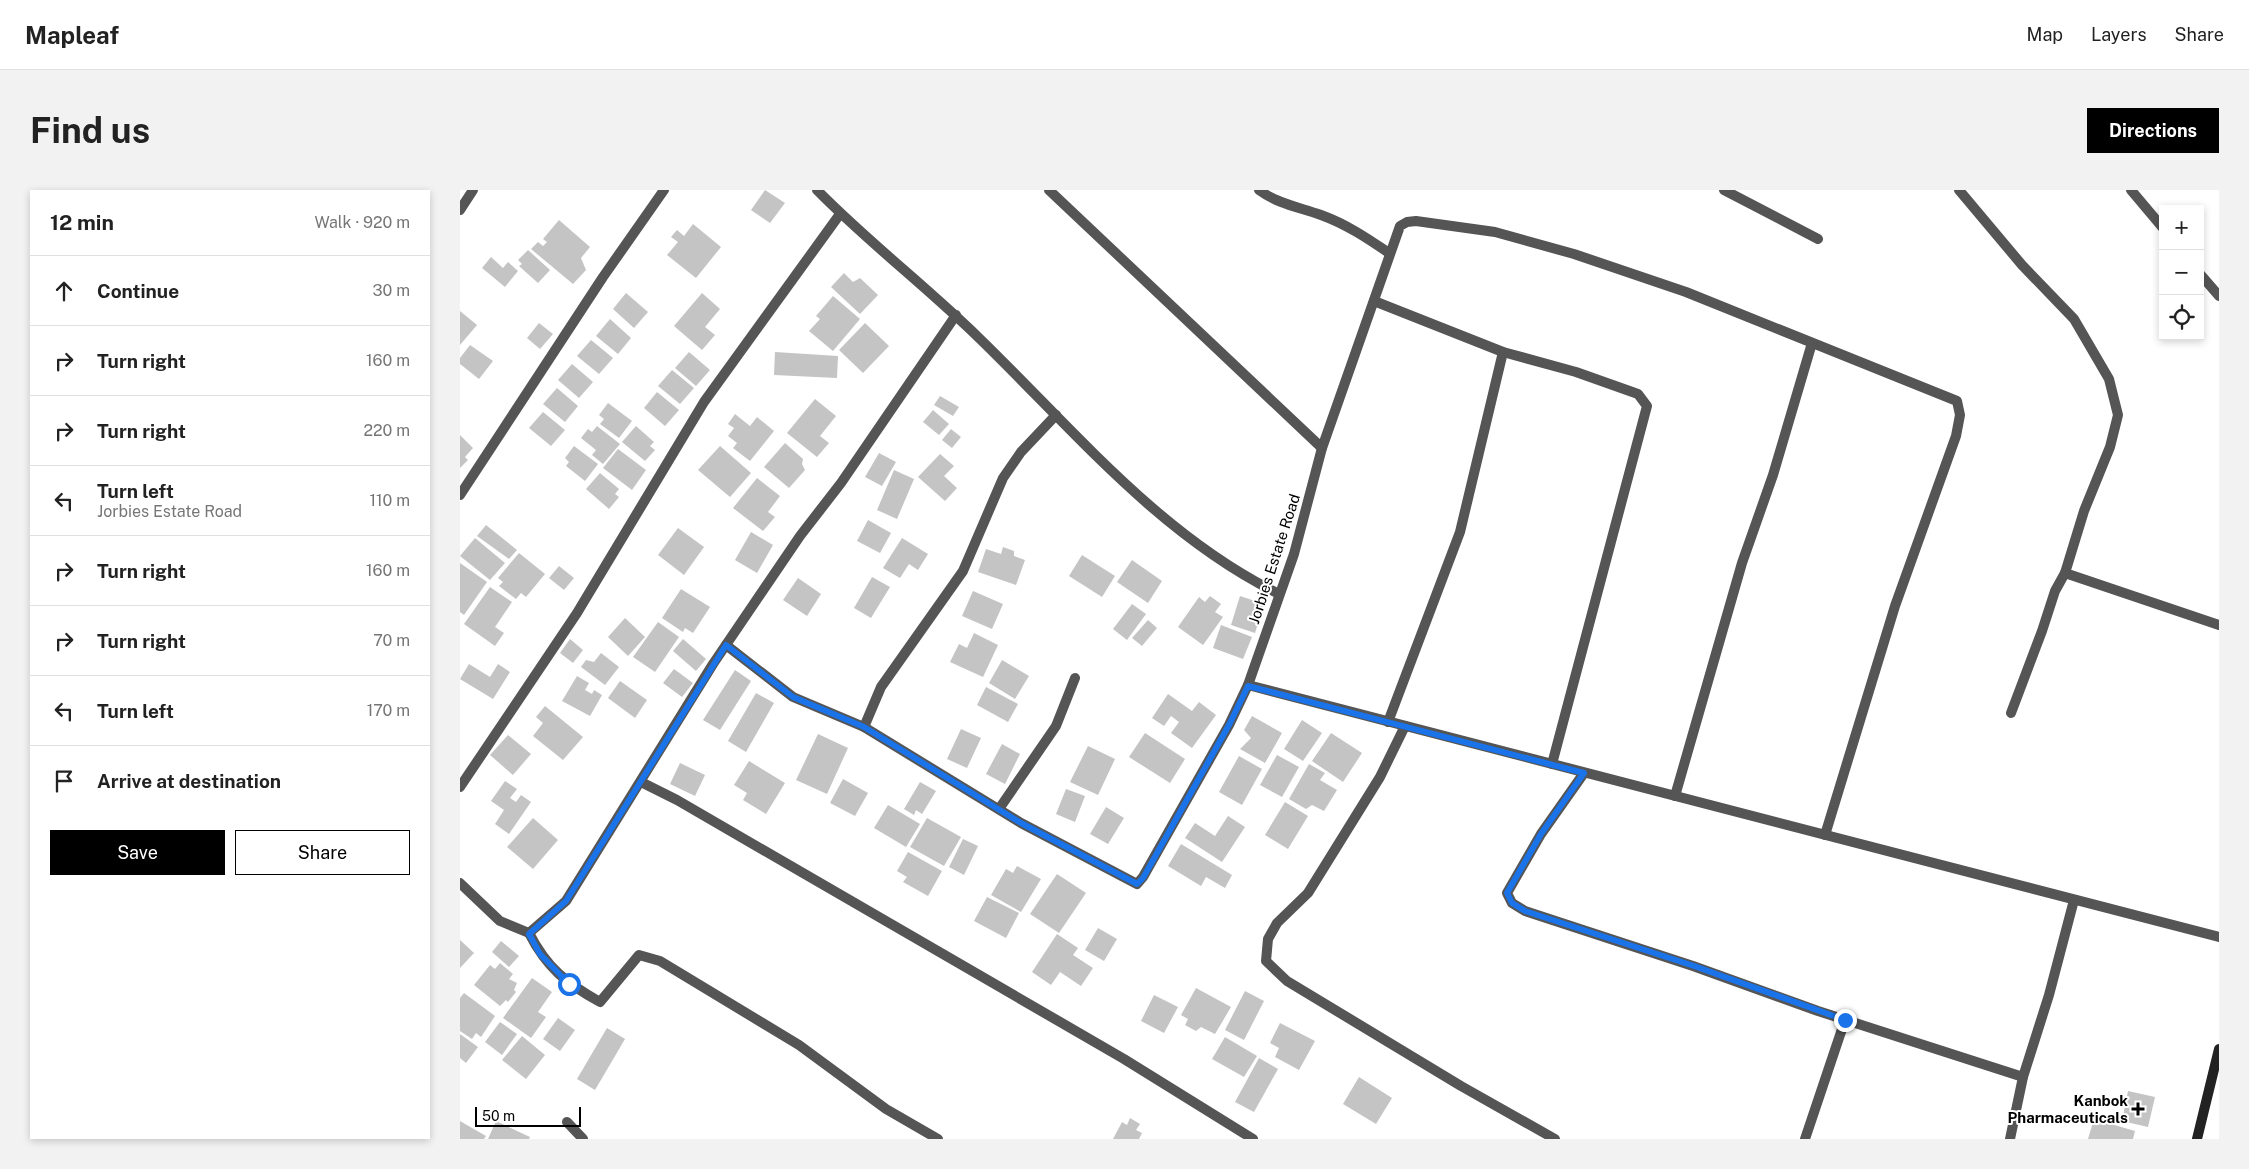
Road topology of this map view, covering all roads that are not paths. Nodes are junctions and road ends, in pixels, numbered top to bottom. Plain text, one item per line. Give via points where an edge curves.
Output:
1 (473, 190) edge
2 (664, 190) edge
3 (817, 190) edge
4 (1049, 190) edge
5 (1259, 190) edge
6 (1724, 190) edge
7 (1959, 190) edge
8 (2131, 190) edge
9 (460, 210) edge
10 (840, 214) junction
11 (2159, 223) edge
12 (1818, 239) dead end
13 (1389, 253) junction
14 (2204, 279) edge
15 (2219, 296) edge
16 (1374, 301) junction
17 (956, 316) junction
18 (1812, 343) junction
19 (1503, 352) junction
20 (1056, 414) junction
21 (1322, 448) junction
22 (460, 495) edge
23 (2065, 573) junction
24 (1279, 594) junction
25 (2219, 625) edge
26 (726, 645) junction
27 (1075, 678) dead end
28 (1248, 686) junction
29 (2011, 713) dead end
30 (1388, 722) junction
31 (1405, 726) junction
32 (864, 727) junction
33 (1552, 764) junction
34 (1584, 773) junction
35 (641, 782) junction
36 (460, 787) edge
37 (1675, 796) junction
38 (999, 809) junction
39 (1825, 835) junction
40 (460, 883) edge
41 (2074, 900) junction
42 (529, 934) junction
43 (2219, 937) edge
44 (1845, 1020) junction
45 (2218, 1056) edge
46 (2023, 1077) junction
47 (567, 1122) dead end
48 (583, 1139) edge
49 (938, 1139) edge
50 (1253, 1139) edge
51 (1555, 1139) edge
52 (1805, 1139) edge
53 (2010, 1139) edge
54 (2198, 1139) edge

1 - 9 street
2 - 22 street
3 - 10 street
4 - 21 street
5 - 13 street via 1273,200 1354,229
6 - 12 street
7 - 23 street via 2022,265 2074,319 2109,379 2118,415 2110,447 2084,511
8 - 11 street
10 - 17 street
10 - 36 street via 704,402 577,613
13 - 16 street, Jorbies Estate Road
13 - 18 street, Jorbies Estate Road via 1400,226 1407,222 1495,232 1574,254 1686,292
14 - 15 street
16 - 19 street
16 - 21 street, Jorbies Estate Road
17 - 20 street
17 - 26 street
18 - 37 street via 1773,475 1742,563
18 - 39 street via 1957,401 1960,415 1956,436 1895,606
19 - 30 street via 1460,532
19 - 33 street via 1576,372 1638,394 1647,406
20 - 24 street via 1150,508 1226,565
20 - 32 street via 1021,452 1003,478 963,571 881,687
21 - 24 street, Jorbies Estate Road via 1294,554
23 - 25 street
23 - 29 street via 2055,591
24 - 28 street, Jorbies Estate Road
26 - 32 street via 793,697
26 - 35 street
27 - 38 street via 1056,726
28 - 30 street
28 - 38 street, Jorbies Estate Road via 1137,884
30 - 31 street
31 - 33 street
31 - 51 street via 1380,777 1308,893 1277,923 1268,939 1266,961 1287,982
32 - 38 street
33 - 34 street
34 - 37 street
34 - 44 street via 1541,834 1507,893 1512,903 1525,911
35 - 42 street via 566,901
35 - 50 street via 1124,1059
37 - 39 street
39 - 41 street
40 - 42 street via 500,921
41 - 43 street
41 - 46 street
42 - 49 street via 540,954 569,984 600,1002 639,955 660,961 798,1045 886,1109
44 - 46 street
44 - 52 street
45 - 54 street
46 - 53 street
47 - 48 street

